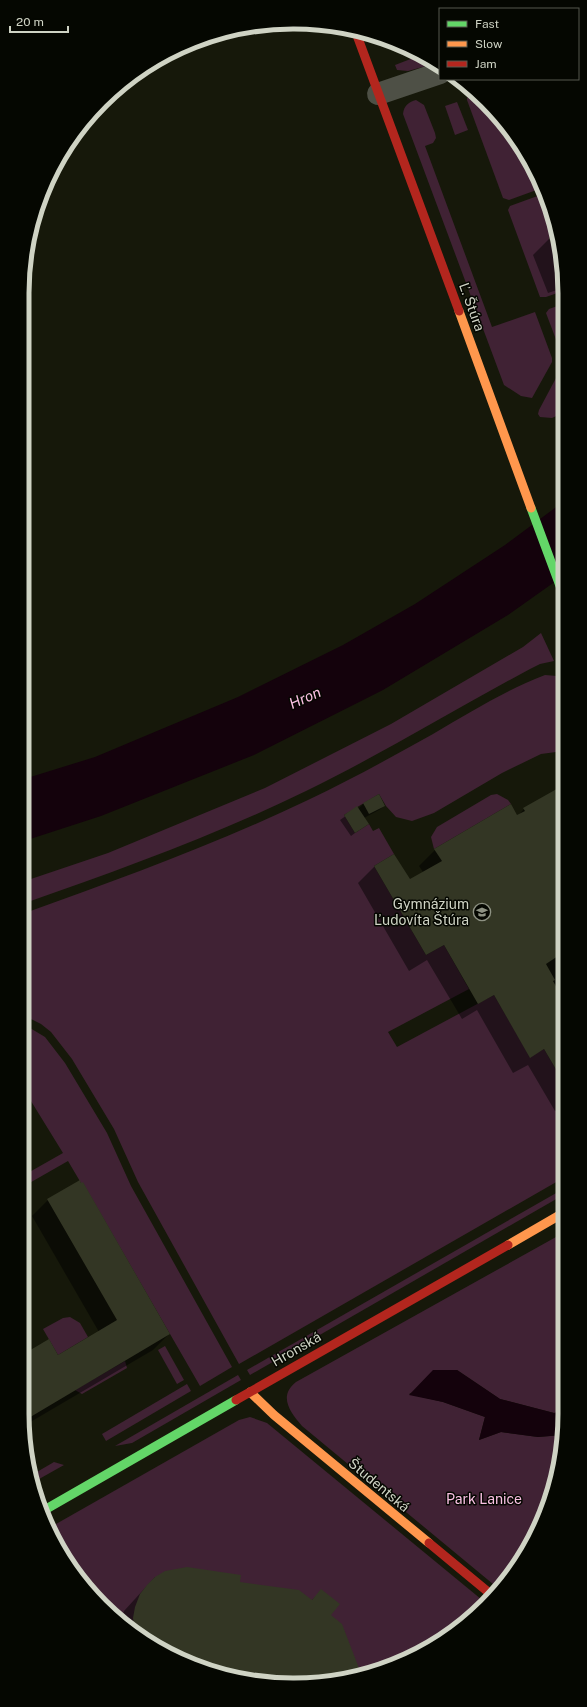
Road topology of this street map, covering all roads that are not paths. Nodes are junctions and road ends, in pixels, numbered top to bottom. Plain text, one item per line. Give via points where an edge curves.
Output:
1 (357, 37) edge
2 (439, 73) edge
3 (378, 94) junction
4 (558, 580) edge
5 (558, 1216) edge
6 (250, 1392) junction
7 (47, 1509) edge
8 (488, 1592) edge

1 - 3 street, Ľ. Štúra
2 - 3 street
3 - 4 street, Ľ. Štúra
5 - 6 street, Hronská
6 - 7 street, Hronská
6 - 8 street, Študentská via 274,1415

